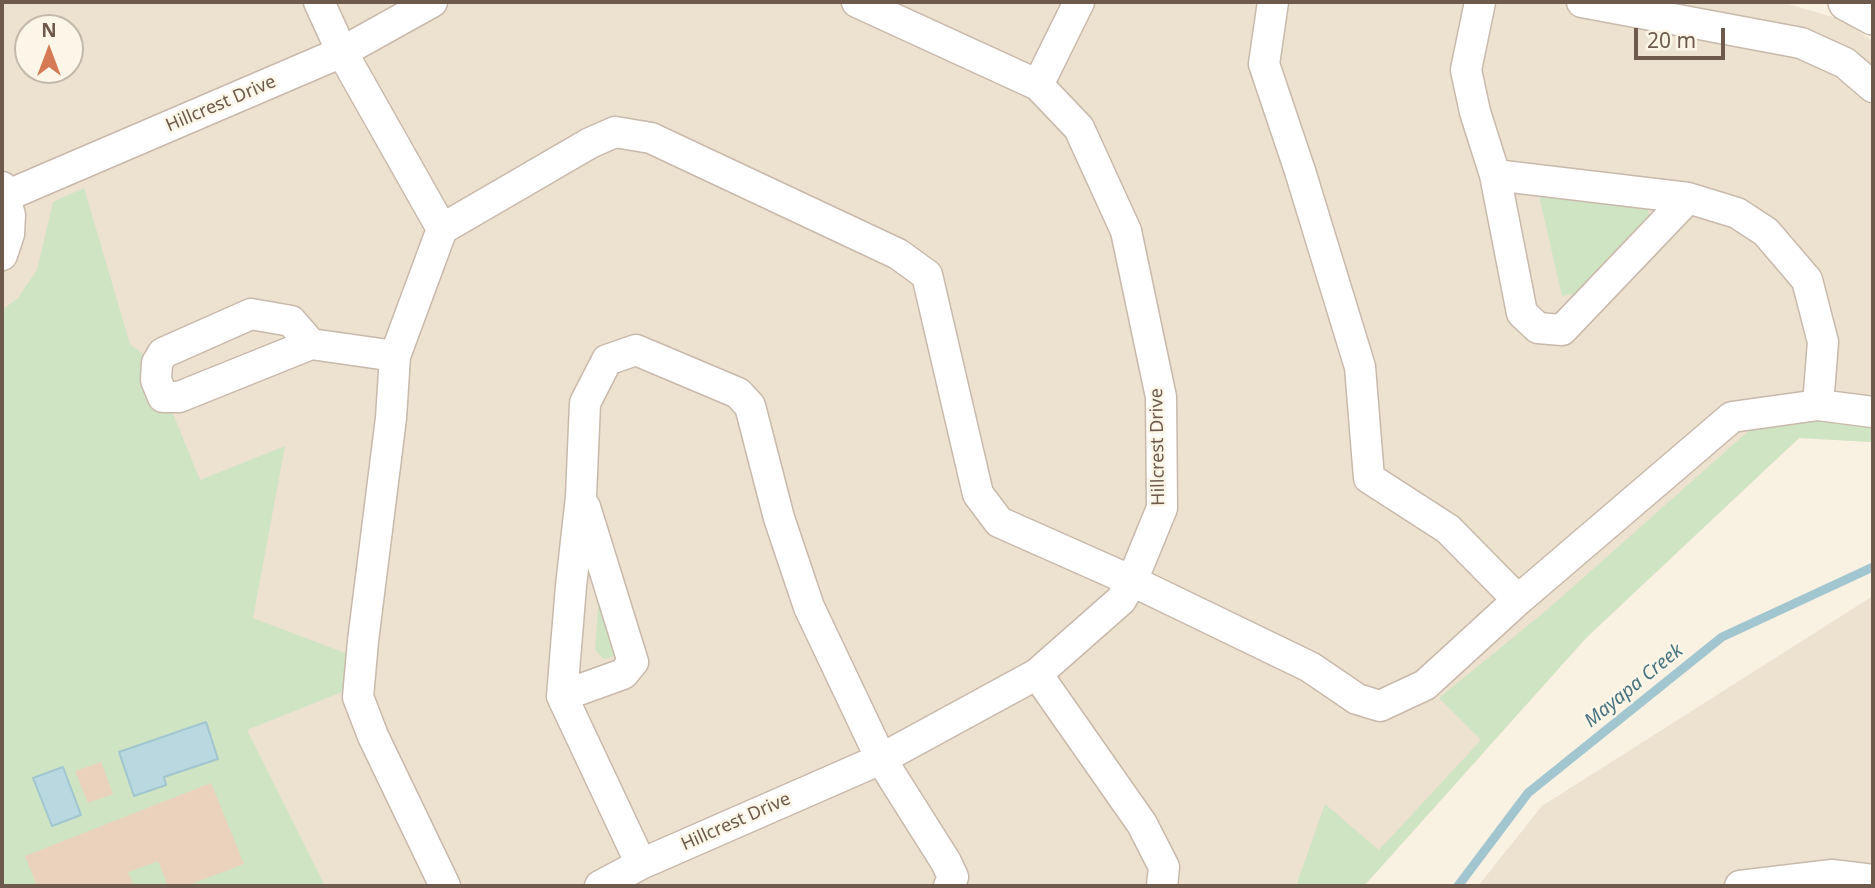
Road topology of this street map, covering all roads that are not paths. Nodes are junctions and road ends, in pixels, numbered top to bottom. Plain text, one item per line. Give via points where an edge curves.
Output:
1 (319, 2) edge
2 (432, 2) edge
3 (857, 2) edge
4 (1079, 2) edge
5 (1273, 2) edge
6 (1480, 2) edge
7 (1582, 2) edge
8 (1847, 2) edge
9 (1873, 16) edge
10 (342, 52) junction
11 (1038, 85) junction
12 (1873, 87) edge
13 (1496, 175) junction
14 (4, 192) edge
15 (1688, 198) junction
16 (442, 229) junction
17 (2, 255) edge
18 (311, 344) dead end
19 (395, 356) junction
20 (1818, 405) junction
21 (1873, 412) edge
22 (581, 497) junction
23 (1132, 581) junction
24 (1518, 600) junction
25 (1037, 674) junction
26 (562, 696) junction
27 (881, 759) junction
28 (641, 864) junction
29 (1873, 880) edge
30 (445, 886) edge
31 (600, 886) edge
32 (950, 886) edge
33 (1162, 886) edge
34 (1740, 886) edge

1 - 10 street
2 - 10 street, Hillcrest Drive
3 - 11 street, Hillcrest Drive
4 - 11 street
5 - 24 street via 1264,64 1360,366 1369,478 1448,529
6 - 13 street via 1466,70
7 - 12 street via 1801,43 1844,63
8 - 9 street
10 - 14 street, Hillcrest Drive
10 - 16 street
11 - 23 street, Hillcrest Drive via 1079,128 1126,231 1161,397 1161,508
13 - 15 street
13 - 15 street via 1522,313 1538,328 1562,330
14 - 17 street via 10,215
15 - 20 street via 1737,213 1766,232 1807,280 1823,342
16 - 19 street
16 - 23 street via 615,132 651,138 898,254 927,275 978,494 999,522
18 - 19 street
19 - 30 street via 358,697
20 - 21 street
20 - 24 street via 1732,418
22 - 26 street
22 - 26 street via 633,662 623,674
22 - 27 street via 585,403 607,360 636,350 738,393 750,407 779,518 809,607
23 - 24 street via 1310,667 1357,699 1380,706 1425,685
23 - 25 street, Hillcrest Drive via 1121,600
25 - 27 street, Hillcrest Drive
25 - 33 street via 1142,824 1164,867
26 - 28 street
27 - 28 street, Hillcrest Drive
27 - 32 street via 946,862 953,877
28 - 31 street, Hillcrest Drive
29 - 34 street via 1832,875

